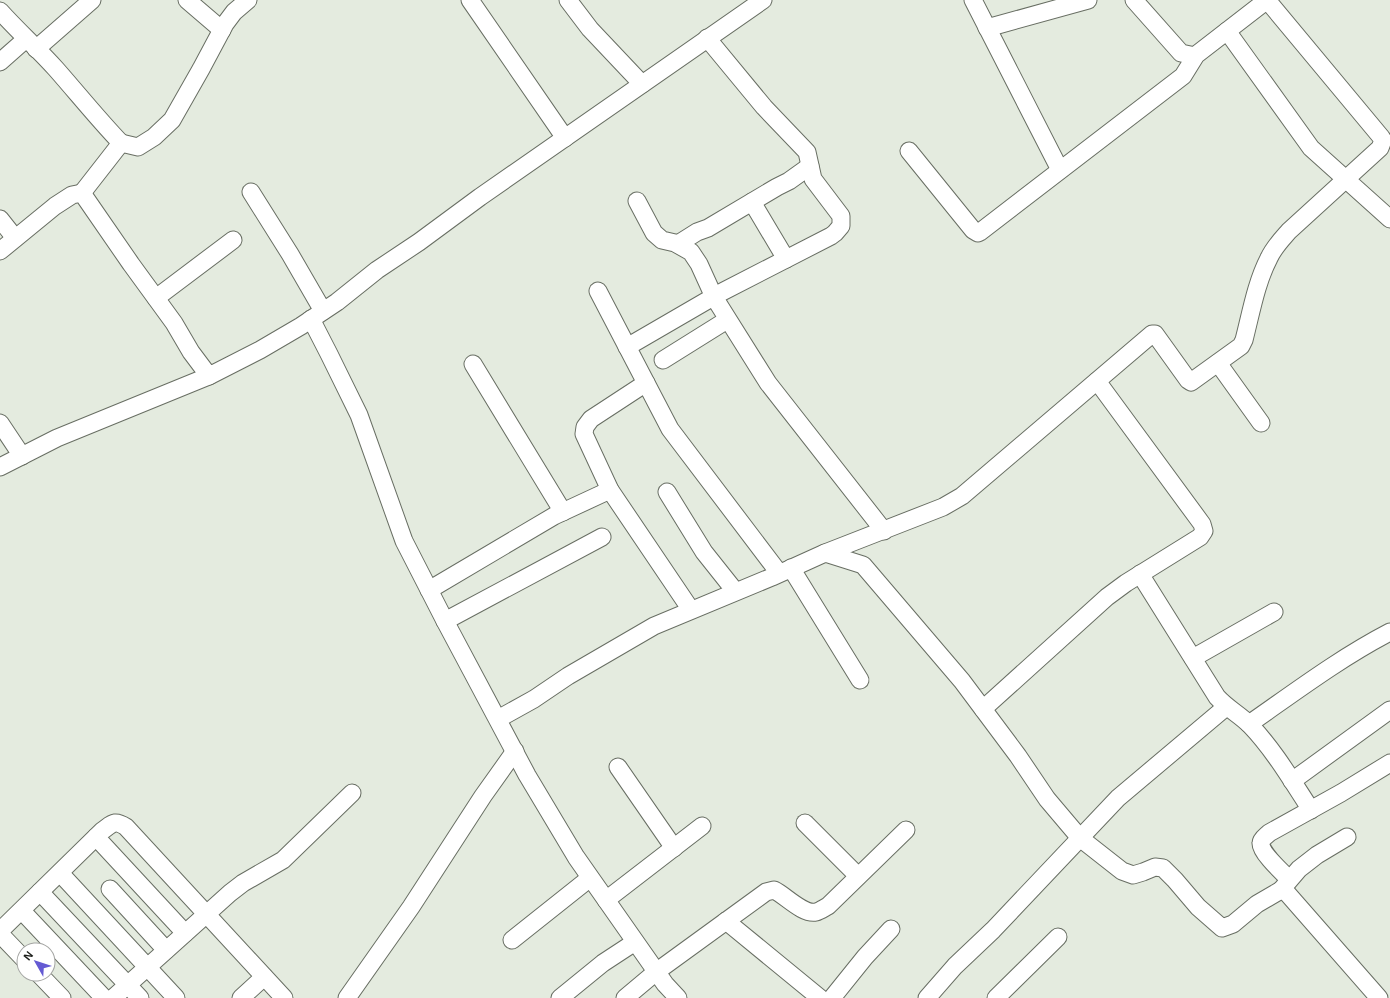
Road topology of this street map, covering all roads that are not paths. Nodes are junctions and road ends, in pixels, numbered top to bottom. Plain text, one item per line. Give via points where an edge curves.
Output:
1 (92, 0) edge
2 (187, 0) edge
3 (248, 0) edge
4 (470, 0) edge
5 (568, 0) edge
6 (763, 0) edge
7 (973, 0) edge
8 (1088, 0) edge
9 (1134, 0) edge
10 (1267, 0) edge
11 (0, 11) edge
12 (987, 28) junction
13 (222, 30) junction
14 (1227, 31) junction
15 (707, 38) junction
16 (31, 44) junction
17 (1195, 56) junction
18 (0, 62) edge
19 (642, 84) junction
20 (565, 138) junction
21 (121, 143) junction
22 (909, 151) dead end
23 (810, 166) junction
24 (1060, 170) junction
25 (1345, 179) junction
26 (250, 192) dead end
27 (82, 193) junction
28 (637, 201) dead end
29 (752, 202) junction
30 (0, 219) edge
31 (1390, 219) edge
32 (15, 238) junction
33 (233, 240) dead end
34 (678, 244) junction
35 (0, 251) edge
36 (786, 259) junction
37 (598, 291) dead end
38 (714, 297) junction
39 (156, 298) junction
40 (317, 315) junction
41 (727, 320) junction
42 (627, 347) junction
43 (663, 360) dead end
44 (1218, 363) junction
45 (473, 364) dead end
46 (209, 376) junction
47 (1097, 381) junction
48 (646, 383) junction
49 (0, 423) edge
50 (1261, 423) dead end
51 (22, 456) junction
52 (0, 467) edge
53 (610, 490) junction
54 (668, 492) dead end
55 (563, 512) junction
56 (884, 530) junction
57 (602, 537) dead end
58 (825, 553) junction
59 (785, 570) junction
60 (1140, 574) junction
61 (429, 590) junction
62 (735, 591) junction
63 (691, 610) junction
64 (1274, 612) dead end
65 (445, 622) junction
66 (1390, 632) edge
67 (1193, 658) junction
68 (860, 680) dead end
69 (1226, 707) junction
70 (984, 709) junction
71 (1390, 710) edge
72 (498, 719) junction
73 (1249, 724) junction
74 (515, 751) junction
75 (1390, 763) edge
76 (618, 767) dead end
77 (1292, 781) junction
78 (352, 793) dead end
79 (1311, 810) junction
80 (805, 823) dead end
81 (702, 826) dead end
82 (906, 830) dead end
83 (1347, 837) dead end
84 (96, 838) junction
85 (1080, 838) junction
86 (674, 848) junction
87 (60, 873) junction
88 (858, 876) junction
89 (590, 878) junction
90 (1285, 885) junction
91 (110, 889) dead end
92 (40, 892) junction
93 (606, 900) junction
94 (22, 911) junction
95 (206, 914) junction
96 (726, 922) junction
97 (1, 928) edge
98 (891, 929) dead end
99 (185, 933) junction
100 (1058, 937) dead end
101 (512, 940) dead end
102 (635, 942) junction
103 (16, 948) edge
104 (166, 950) junction
105 (147, 967) junction
106 (656, 972) junction
107 (264, 977) junction
108 (47, 982) edge
109 (128, 985) junction
110 (62, 998) edge
111 (104, 998) edge
112 (113, 998) edge
113 (140, 998) edge
114 (176, 998) edge
115 (241, 998) edge
116 (284, 998) edge
117 (347, 998) edge
118 (560, 998) edge
119 (625, 998) edge
120 (678, 998) edge
121 (820, 998) edge
122 (832, 998) edge
123 (927, 998) edge
124 (996, 998) edge
125 (1379, 998) edge

1 - 16 street
2 - 13 street
3 - 13 street via 234,12
4 - 20 street
5 - 19 street via 590,29
6 - 15 street
7 - 12 street
8 - 12 street
9 - 17 street via 1181,53
10 - 14 street
10 - 25 street via 1383,140 1380,148
11 - 16 street
12 - 24 street
13 - 21 street via 172,120 154,137 138,146
14 - 17 street
14 - 25 street via 1307,144
15 - 19 street
15 - 23 street via 764,106 805,149
16 - 18 street
16 - 21 street
17 - 24 street via 1182,76
19 - 20 street
20 - 40 street
21 - 27 street
22 - 24 street via 978,233
23 - 29 street
23 - 36 street via 814,182 841,216 841,226 831,236
25 - 31 street
25 - 44 street via 1278,242 1263,269 1242,344
26 - 40 street via 290,254
27 - 32 street via 72,194
27 - 39 street
28 - 34 street via 654,233 662,240
29 - 34 street
29 - 36 street
30 - 32 street
32 - 35 street
33 - 39 street
34 - 38 street via 691,252
36 - 38 street
37 - 42 street
38 - 41 street
38 - 42 street
39 - 46 street via 190,352
40 - 46 street via 260,350
40 - 61 street via 329,354 359,415 404,541
41 - 43 street
41 - 56 street via 780,399
42 - 48 street
44 - 47 street via 1190,382 1154,333
44 - 50 street
45 - 55 street
46 - 51 street via 58,438
47 - 56 street via 962,496 943,507
47 - 60 street via 1204,528 1203,535
48 - 53 street via 591,419 585,427 584,434
48 - 59 street via 670,429
49 - 51 street
51 - 52 street
53 - 55 street
53 - 63 street
54 - 62 street via 704,552
55 - 61 street
56 - 58 street
57 - 65 street
58 - 59 street
58 - 70 street via 864,565
59 - 62 street
59 - 68 street
60 - 67 street
60 - 70 street via 1099,604
61 - 65 street
62 - 63 street
63 - 72 street via 654,626
64 - 67 street
65 - 72 street
66 - 73 street via 1315,678
67 - 69 street
69 - 73 street
69 - 85 street via 1118,798
70 - 85 street via 1047,798
71 - 77 street
72 - 74 street
73 - 77 street via 1267,744
74 - 89 street
74 - 117 street
75 - 79 street
76 - 86 street
77 - 79 street
78 - 95 street via 283,860 243,884
79 - 90 street via 1269,833 1262,840 1262,850
80 - 88 street
81 - 86 street
82 - 88 street
83 - 90 street via 1298,869
84 - 87 street
84 - 95 street via 113,823 126,826
84 - 99 street
85 - 90 street via 1122,871 1133,875 1156,867 1163,868 1198,907 1222,928 1233,924
85 - 123 street
86 - 93 street
87 - 92 street
87 - 105 street
88 - 96 street via 828,906 817,912 803,910 774,890 766,892
89 - 93 street
89 - 101 street
90 - 125 street via 1287,893 1326,940
91 - 104 street
92 - 94 street
92 - 109 street
93 - 102 street
94 - 97 street
94 - 111 street
95 - 99 street
95 - 107 street
96 - 106 street
96 - 121 street
97 - 103 street
98 - 122 street via 864,957
99 - 104 street
100 - 124 street
102 - 106 street
102 - 118 street via 603,963
104 - 105 street
105 - 109 street
105 - 114 street
106 - 119 street
106 - 120 street
107 - 115 street
107 - 116 street
108 - 110 street
109 - 112 street
109 - 113 street

